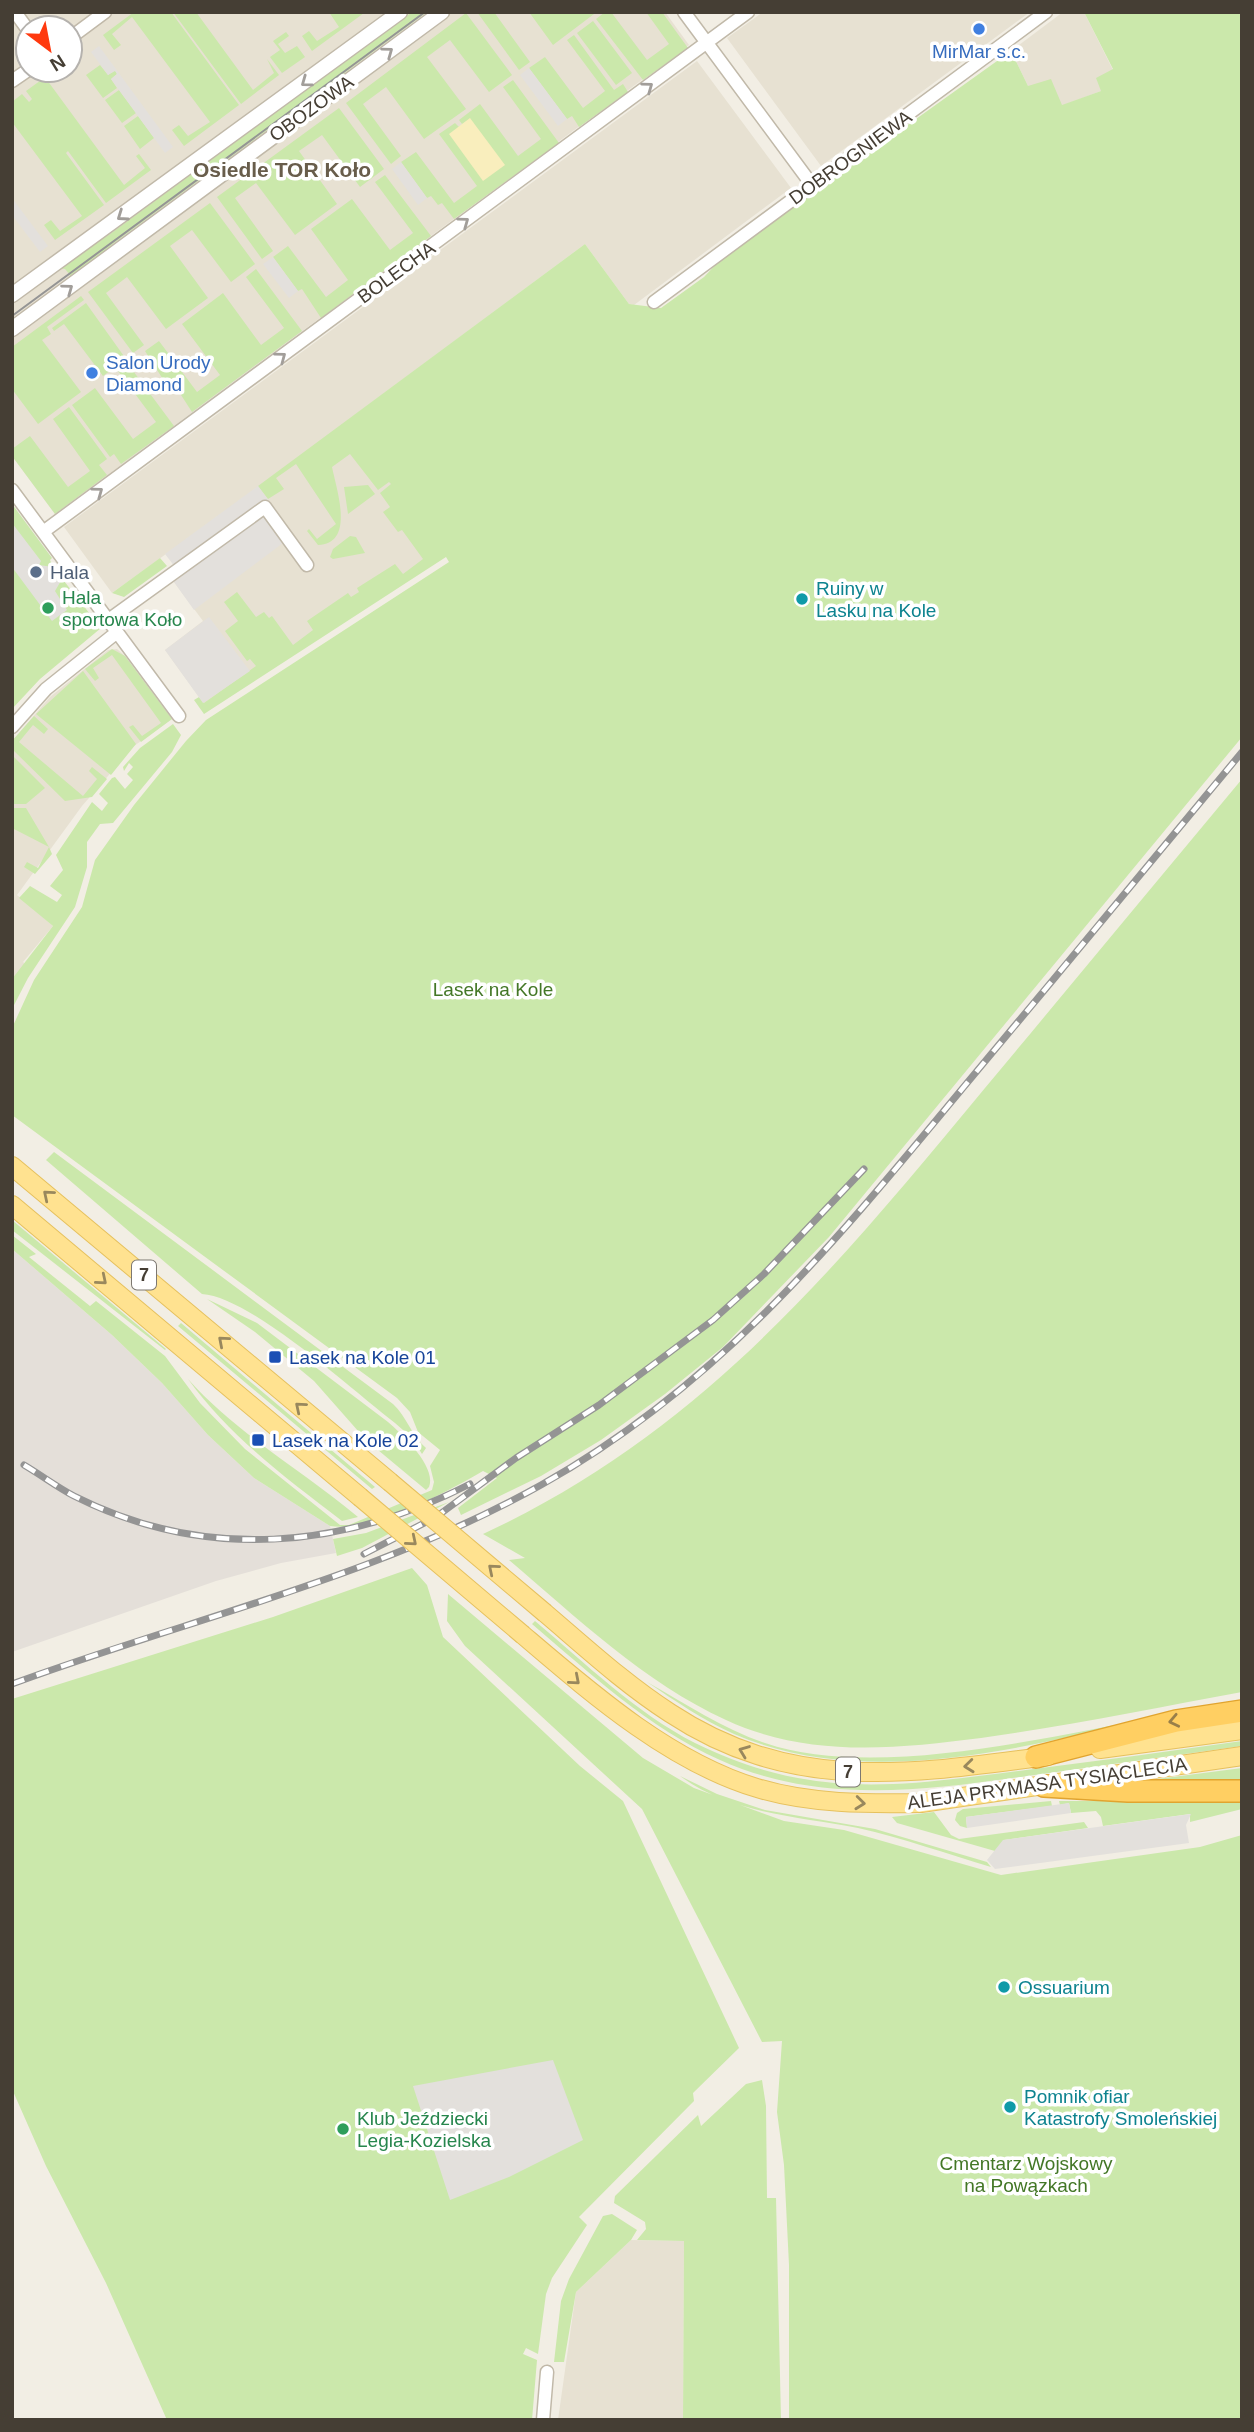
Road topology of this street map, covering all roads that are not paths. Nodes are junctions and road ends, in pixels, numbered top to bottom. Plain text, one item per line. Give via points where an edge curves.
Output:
1 (105, 12) edge
2 (400, 12) edge
3 (442, 12) edge
4 (684, 12) edge
5 (748, 12) edge
6 (1046, 12) edge
7 (84, 28) edge
8 (707, 43) junction
9 (812, 185) junction
10 (12, 295) edge
11 (654, 302) dead end
12 (12, 329) edge
13 (12, 490) edge
14 (43, 532) junction
15 (307, 565) dead end
16 (107, 621) junction
17 (116, 633) junction
18 (179, 716) dead end
19 (12, 727) edge
20 (12, 1166) edge
21 (12, 1205) edge
22 (1242, 1711) edge
23 (1242, 1730) edge
24 (1242, 1756) edge
25 (1036, 1757) junction
26 (1044, 1786) junction
27 (1242, 1791) edge
28 (547, 2372) dead end
29 (543, 2420) edge

1 - 7 street
2 -> 10 street, OBOZOWA
12 -> 3 street, OBOZOWA
4 - 8 street
5 - 8 street, BOLECHA
6 - 9 street, DOBROGNIEWA
8 - 9 street
14 -> 8 street, BOLECHA
9 - 11 street, DOBROGNIEWA
13 - 14 street
14 - 16 street
15 - 16 street via 265,507
16 - 17 street
17 - 18 street
17 - 19 street via 46,689
25 -> 20 main road, ALEJA PRYMASA TYSIĄCLECIA / 7, bridge via 867,1774 815,1769 751,1754 671,1714 617,1675
21 -> 26 main road, ALEJA PRYMASA TYSIĄCLECIA / 7, bridge via 600,1701 665,1745 757,1788 869,1804 908,1804
22 -> 25 highway via 1175,1720
23 - 25 main road, ALEJA PRYMASA TYSIĄCLECIA / 7
24 - 26 main road, ALEJA PRYMASA TYSIĄCLECIA / 7
26 - 27 highway
28 - 29 street

